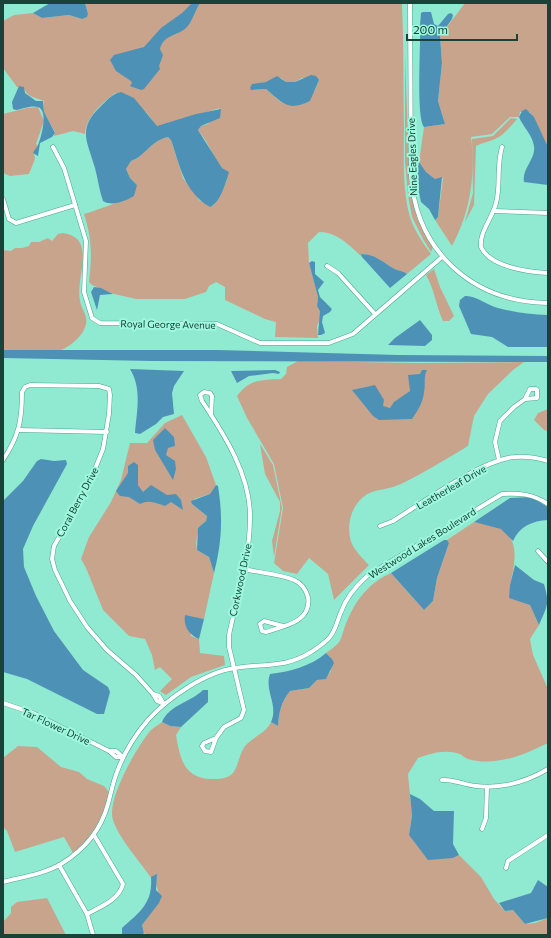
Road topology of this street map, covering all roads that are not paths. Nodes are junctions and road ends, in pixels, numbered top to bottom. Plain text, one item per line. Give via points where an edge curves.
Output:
1 (410, 3) edge
2 (53, 147) dead end
3 (502, 147) dead end
4 (3, 199) edge
5 (75, 205) junction
6 (494, 211) junction
7 (548, 213) edge
8 (442, 257) junction
9 (327, 266) dead end
10 (548, 273) edge
11 (548, 303) edge
12 (375, 314) junction
13 (525, 399) dead end
14 (211, 415) junction
15 (19, 430) junction
16 (107, 432) junction
17 (3, 460) edge
18 (499, 460) junction
19 (548, 461) edge
20 (548, 504) edge
21 (380, 526) dead end
22 (538, 552) dead end
23 (548, 562) edge
24 (243, 569) junction
25 (283, 626) junction
26 (234, 668) junction
27 (3, 703) edge
28 (164, 704) junction
29 (216, 738) dead end
30 (123, 757) junction
31 (548, 769) edge
32 (442, 780) dead end
33 (487, 787) junction
34 (482, 829) dead end
35 (94, 836) junction
36 (546, 836) edge
37 (548, 842) edge
38 (59, 865) junction
39 (506, 868) dead end
40 (3, 882) edge
41 (87, 914) junction
42 (93, 935) edge

1 - 8 street, Nine Eagles Drive via 412,189 422,225
2 - 5 street, Royal George Avenue via 64,168
3 - 6 street via 498,160 497,201
4 - 5 street via 9,219 16,223
5 - 12 street, Royal George Avenue via 87,246 85,298 92,318 100,323 217,324 260,343 329,343 353,334
6 - 7 street
6 - 10 street via 482,237 480,247 483,252 510,267
8 - 11 street, Nine Eagles Drive via 467,279 494,294 523,302
8 - 12 street, Royal George Avenue
9 - 12 street via 338,273
13 - 18 street via 500,422 495,442
14 - 14 street, Corkwood Drive via 200,398 204,392 212,396
14 - 24 street, Corkwood Drive via 239,466 246,488 251,517
15 - 16 street
15 - 16 street, Coral Berry Drive via 22,392 25,387 99,386 108,389 110,395
15 - 17 street, Coral Berry Drive
16 - 28 street, Coral Berry Drive via 91,479 54,546 53,565 87,627 99,642 136,674 157,701
18 - 19 street, Leatherleaf Drive via 514,457
18 - 21 street, Leatherleaf Drive
20 - 26 street, Westwood Lakes Boulevard via 537,496 520,493 502,494 367,576 347,599 329,638 310,652 279,665
22 - 23 street
24 - 25 street via 294,580 302,586 307,594 307,609 303,617 293,624
24 - 26 street, Corkwood Drive via 229,635
25 - 25 street via 266,632 259,627 264,621
26 - 28 street, Westwood Lakes Boulevard via 195,684
26 - 29 street, Corkwood Drive via 244,714 224,727
27 - 30 street, Tar Flower Drive via 33,713 109,751 113,756
28 - 30 street, Westwood Lakes Boulevard via 147,721
30 - 35 street, Westwood Lakes Boulevard via 102,821
31 - 33 street via 513,784
32 - 33 street
33 - 34 street via 486,818
35 - 38 street, Westwood Lakes Boulevard
35 - 41 street via 123,884 122,890 110,901
36 - 37 street
36 - 39 street via 508,861
38 - 40 street, Westwood Lakes Boulevard
38 - 41 street
41 - 42 street

